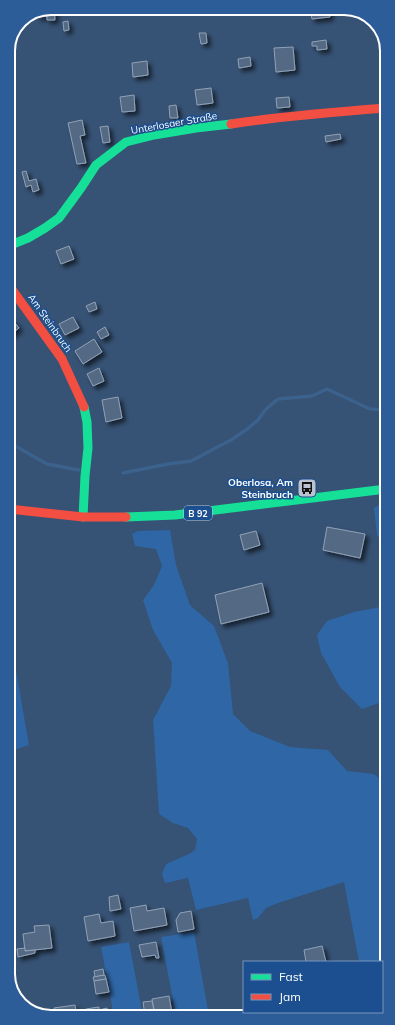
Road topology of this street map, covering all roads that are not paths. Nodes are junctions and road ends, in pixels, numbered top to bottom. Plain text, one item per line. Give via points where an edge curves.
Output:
1 (380, 108) edge
2 (15, 243) edge
3 (15, 294) edge
4 (380, 490) edge
5 (15, 510) edge
6 (83, 518) junction

1 - 2 street, Unterlosaer Straße via 262,119 154,135 126,142 96,164 59,218
3 - 6 street, Am Steinbruch via 62,359 84,407 88,448
4 - 6 street, B 92 via 175,515
5 - 6 street, B 92

